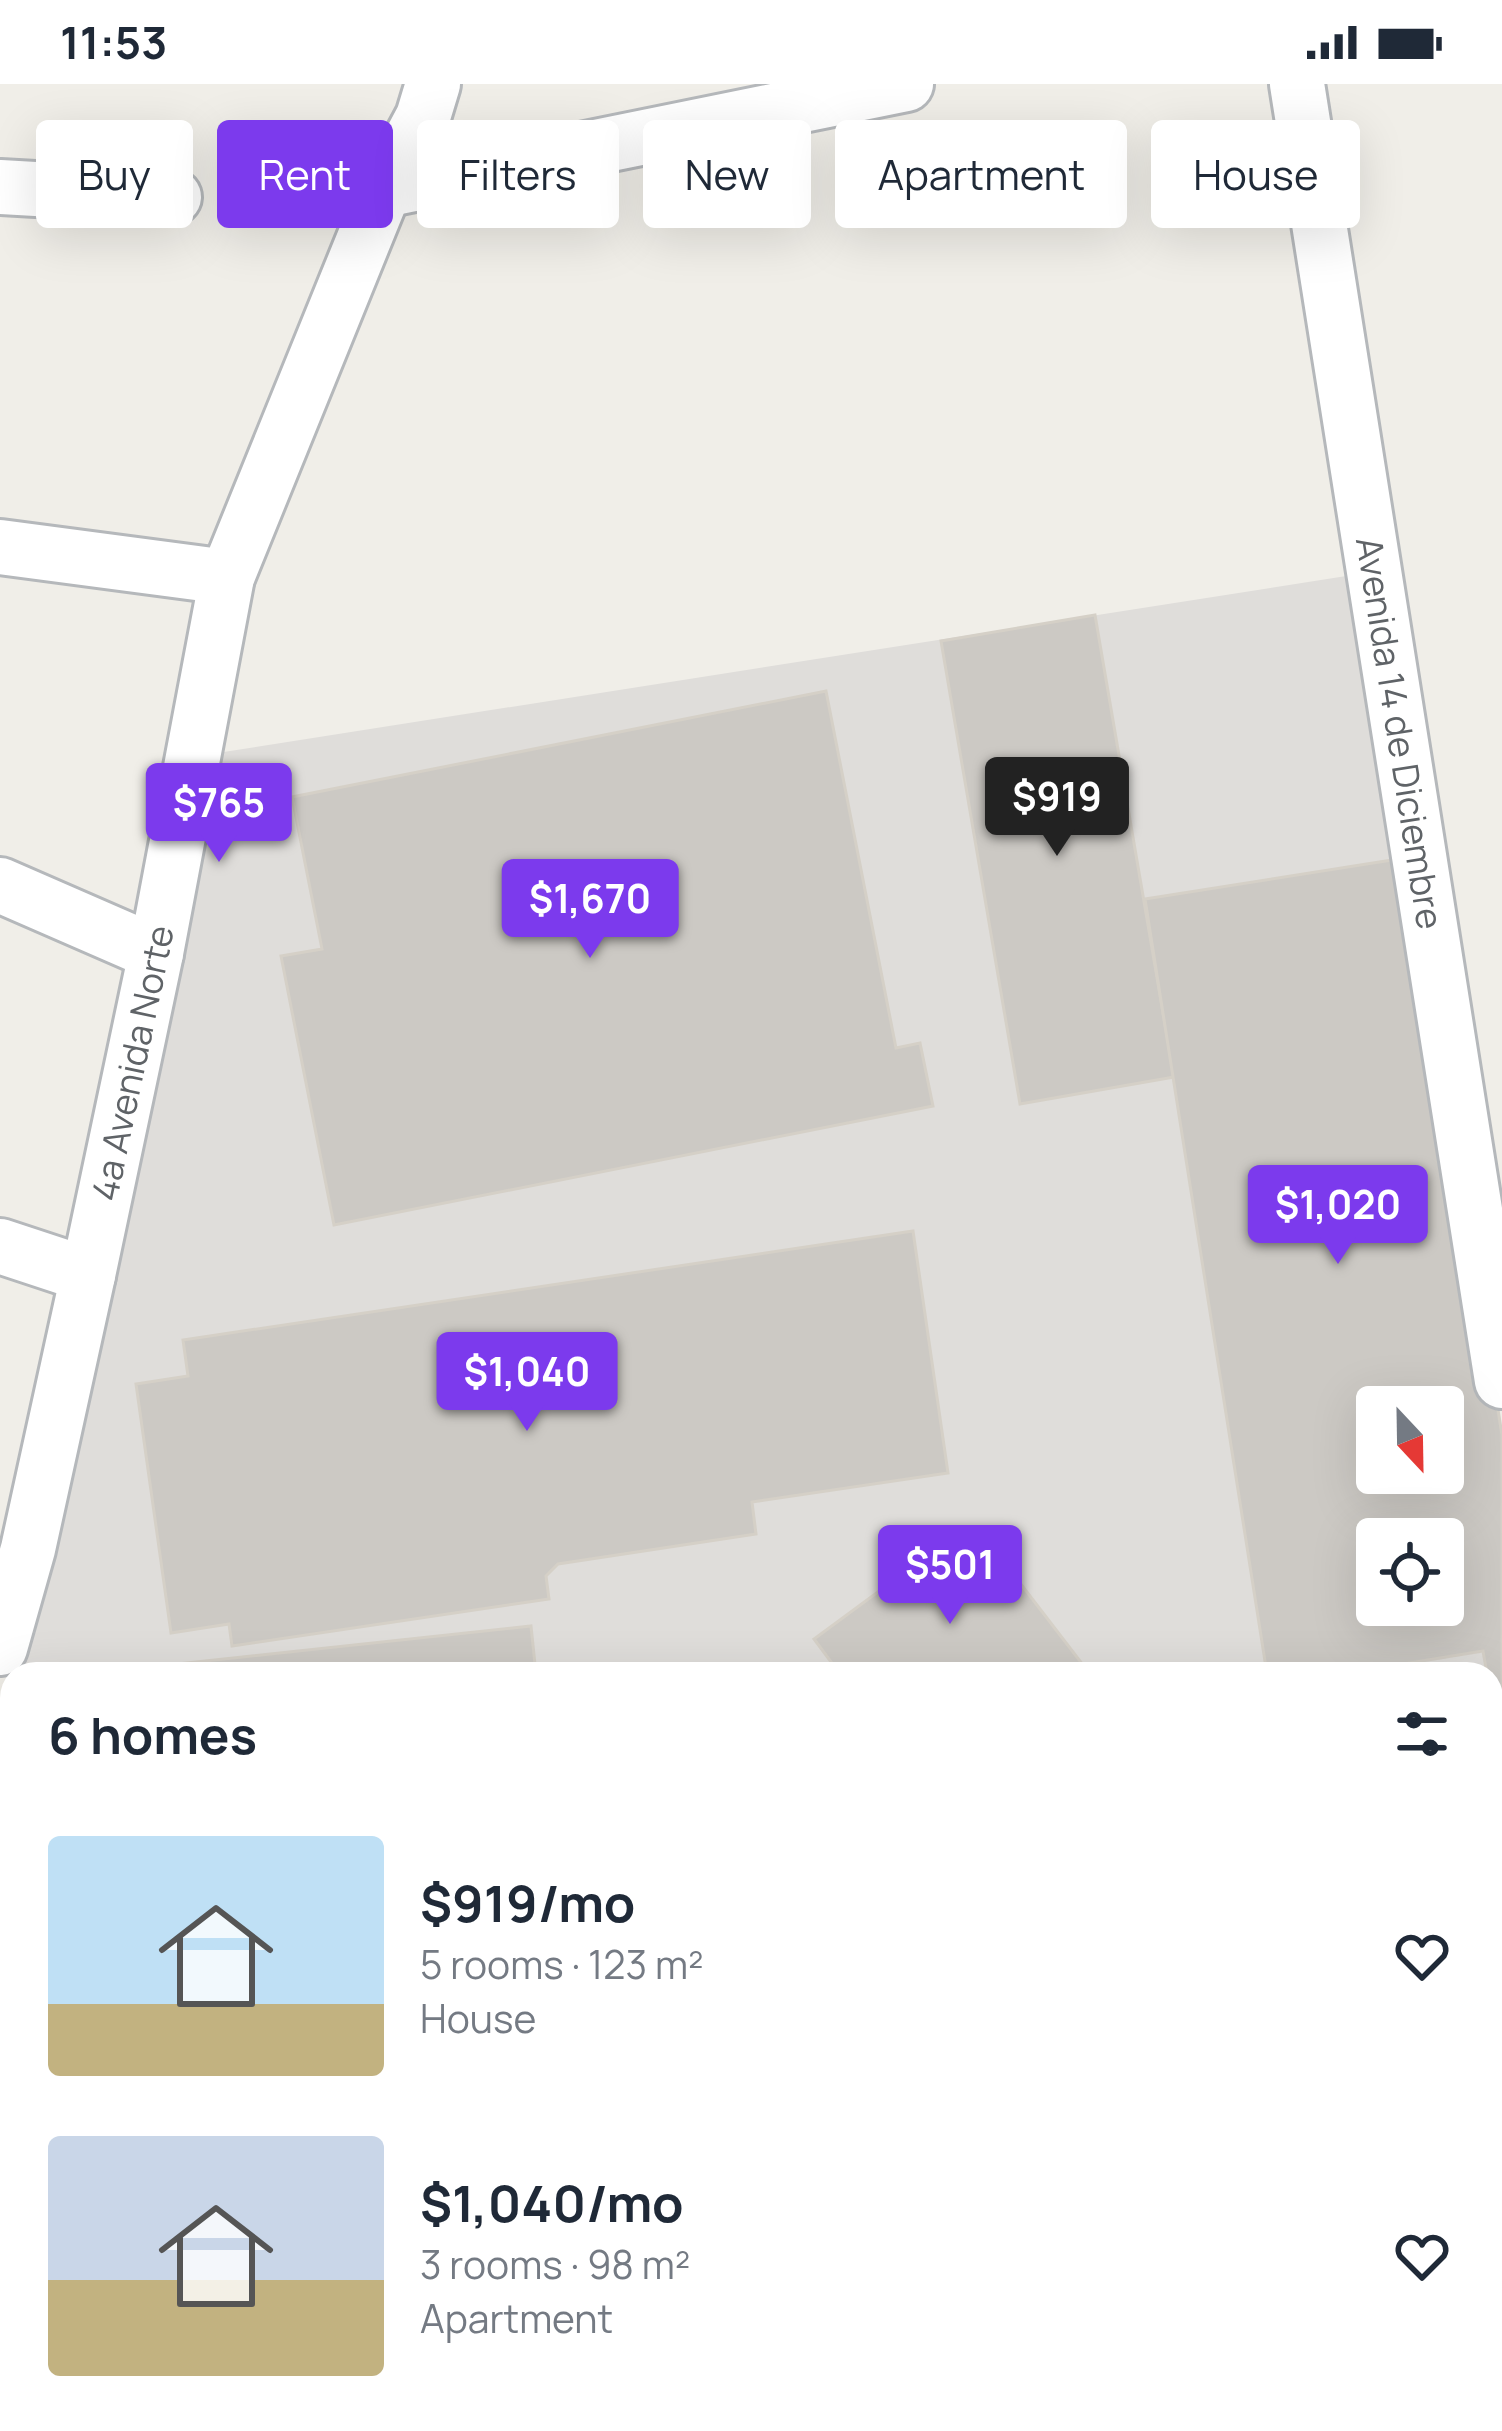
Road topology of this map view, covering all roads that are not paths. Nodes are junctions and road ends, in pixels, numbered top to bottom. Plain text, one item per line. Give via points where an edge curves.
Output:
1 (433, 84) edge
2 (1298, 84) edge
3 (891, 86) edge
4 (393, 173) edge
5 (0, 188) edge
6 (393, 188) edge
7 (36, 190) edge
8 (369, 228) edge
9 (0, 548) edge
10 (227, 577) junction
11 (0, 884) edge
12 (156, 953) junction
13 (0, 1246) edge
14 (88, 1275) junction
15 (1502, 1381) edge
16 (14, 1542) edge
17 (0, 1648) edge

1 - 4 street, 4a Avenida Norte
2 - 15 street, Avenida 14 de Diciembre
3 - 6 street
5 - 7 street
8 - 10 street, 4a Avenida Norte
9 - 10 street
10 - 12 street, 4a Avenida Norte
11 - 12 street
12 - 14 street, 4a Avenida Norte
13 - 14 street
14 - 16 street, 4a Avenida Norte
16 - 17 street, 4a Avenida Norte

